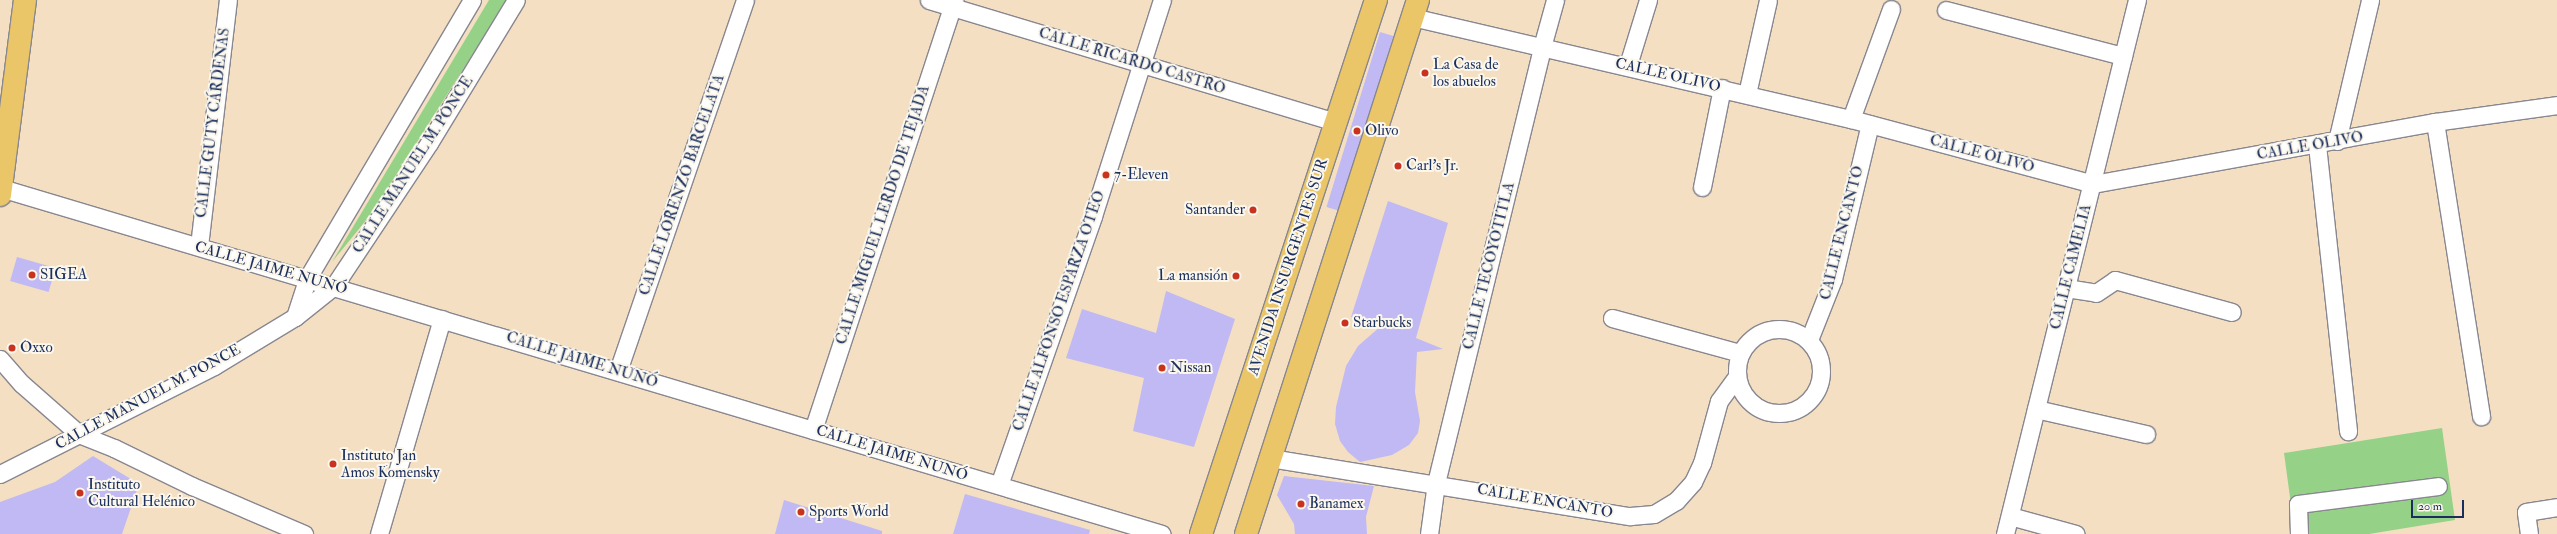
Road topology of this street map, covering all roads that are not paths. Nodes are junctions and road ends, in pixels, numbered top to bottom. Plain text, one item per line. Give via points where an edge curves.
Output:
1 (25, 0) edge
2 (228, 0) edge
3 (472, 0) edge
4 (516, 0) edge
5 (745, 0) edge
6 (929, 0) edge
7 (1162, 0) edge
8 (1376, 0) edge
9 (1555, 0) edge
10 (1648, 0) edge
11 (1768, 0) edge
12 (2137, 0) edge
13 (2370, 0) edge
14 (952, 2) edge
15 (1415, 8) edge
16 (1890, 9) dead end
17 (1946, 10) dead end
18 (1542, 46) junction
19 (2123, 56) junction
20 (1141, 63) junction
21 (1628, 65) junction
22 (1722, 88) junction
23 (1747, 94) junction
24 (2557, 105) edge
25 (1851, 119) junction
26 (1336, 122) junction
27 (2435, 122) junction
28 (1870, 124) junction
29 (2337, 141) junction
30 (2317, 145) junction
31 (2092, 184) junction
32 (1702, 187) dead end
33 (0, 191) edge
34 (198, 246) junction
35 (307, 279) junction
36 (334, 286) junction
37 (2066, 288) junction
38 (2232, 312) dead end
39 (295, 317) junction
40 (1612, 318) dead end
41 (442, 319) junction
42 (1809, 340) junction
43 (1740, 353) junction
44 (0, 360) edge
45 (618, 371) junction
46 (1736, 376) junction
47 (2036, 409) junction
48 (2481, 416) dead end
49 (813, 430) junction
50 (2348, 431) dead end
51 (79, 434) junction
52 (2146, 434) dead end
53 (1270, 458) junction
54 (0, 474) edge
55 (1436, 483) junction
56 (998, 485) junction
57 (2438, 486) dead end
58 (2557, 507) edge
59 (2010, 516) junction
60 (304, 534) edge
61 (379, 534) edge
62 (1162, 534) edge
63 (1201, 534) edge
64 (1246, 534) edge
65 (1429, 534) edge
66 (2006, 534) edge
67 (2076, 534) edge
68 (2299, 534) edge
69 (2529, 534) edge

1 - 33 main road
2 - 34 street, CALLE GUTY CÁRDENAS
3 - 35 street, CALLE MANUEL M. PONCE
4 - 36 street, CALLE MANUEL M. PONCE via 429,143
5 - 45 street, CALLE LORENZO BARCELATA
6 - 14 street, CALLE RICARDO CASTRO
7 - 20 street, CALLE ALFONSO ESPARZA OTEO
8 - 26 main road, AVENIDA INSURGENTES SUR
9 - 18 street, CALLE TECOYOTITLA
10 - 21 street
11 - 23 street
12 - 19 street, CALLE CAMELIA
13 - 29 street
14 - 20 street, CALLE RICARDO CASTRO
14 - 49 street, CALLE MIGUEL LERDO DE TEJADA
15 - 18 street, CALLE OLIVO
15 - 53 main road
16 - 25 street
17 - 19 street
18 - 21 street, CALLE OLIVO
18 - 55 street, CALLE TECOYOTITLA
19 - 31 street, CALLE CAMELIA
20 - 26 street, CALLE RICARDO CASTRO
20 - 56 street, CALLE ALFONSO ESPARZA OTEO via 1093,216
21 - 22 street, CALLE OLIVO
22 - 23 street, CALLE OLIVO
22 - 32 street
23 - 25 street, CALLE OLIVO
24 - 27 street, CALLE OLIVO
25 - 28 street, CALLE OLIVO
26 - 63 main road, AVENIDA INSURGENTES SUR
27 - 29 street, CALLE OLIVO
27 - 48 street
28 - 31 street, CALLE OLIVO
28 - 42 street, CALLE ENCANTO via 1833,278
29 - 30 street, CALLE OLIVO
30 - 31 street, CALLE OLIVO
30 - 50 street
31 - 37 street, CALLE CAMELIA
33 - 34 street, CALLE JAIME NUNÓ
34 - 35 street, CALLE JAIME NUNÓ
35 - 36 street, CALLE JAIME NUNÓ
35 - 39 street, CALLE MANUEL M. PONCE
36 - 39 street, CALLE MANUEL M. PONCE
36 - 41 street, CALLE JAIME NUNÓ
37 - 38 street via 2096,293 2115,280
37 - 47 street, CALLE CAMELIA
39 - 51 street, CALLE MANUEL M. PONCE via 214,366
40 - 43 street
41 - 45 street, CALLE JAIME NUNÓ
41 - 61 street
42 - 43 street via 1799,333 1777,328 1755,336
42 - 46 street via 1822,364 1822,378 1809,402 1797,410 1770,413 1757,408 1739,387
43 - 46 street
44 - 51 street via 22,384
45 - 49 street, CALLE JAIME NUNÓ
46 - 55 street, CALLE ENCANTO via 1719,401 1702,463 1693,482 1676,501 1654,514 1630,516
47 - 52 street
47 - 59 street, CALLE CAMELIA
49 - 56 street, CALLE JAIME NUNÓ
51 - 54 street, CALLE MANUEL M. PONCE
51 - 60 street
53 - 55 street, CALLE ENCANTO
53 - 64 main road
55 - 65 street, CALLE TECOYOTITLA
56 - 62 street, CALLE JAIME NUNÓ
57 - 68 street via 2298,504
58 - 69 street via 2526,512
59 - 66 street, CALLE CAMELIA
59 - 67 street

